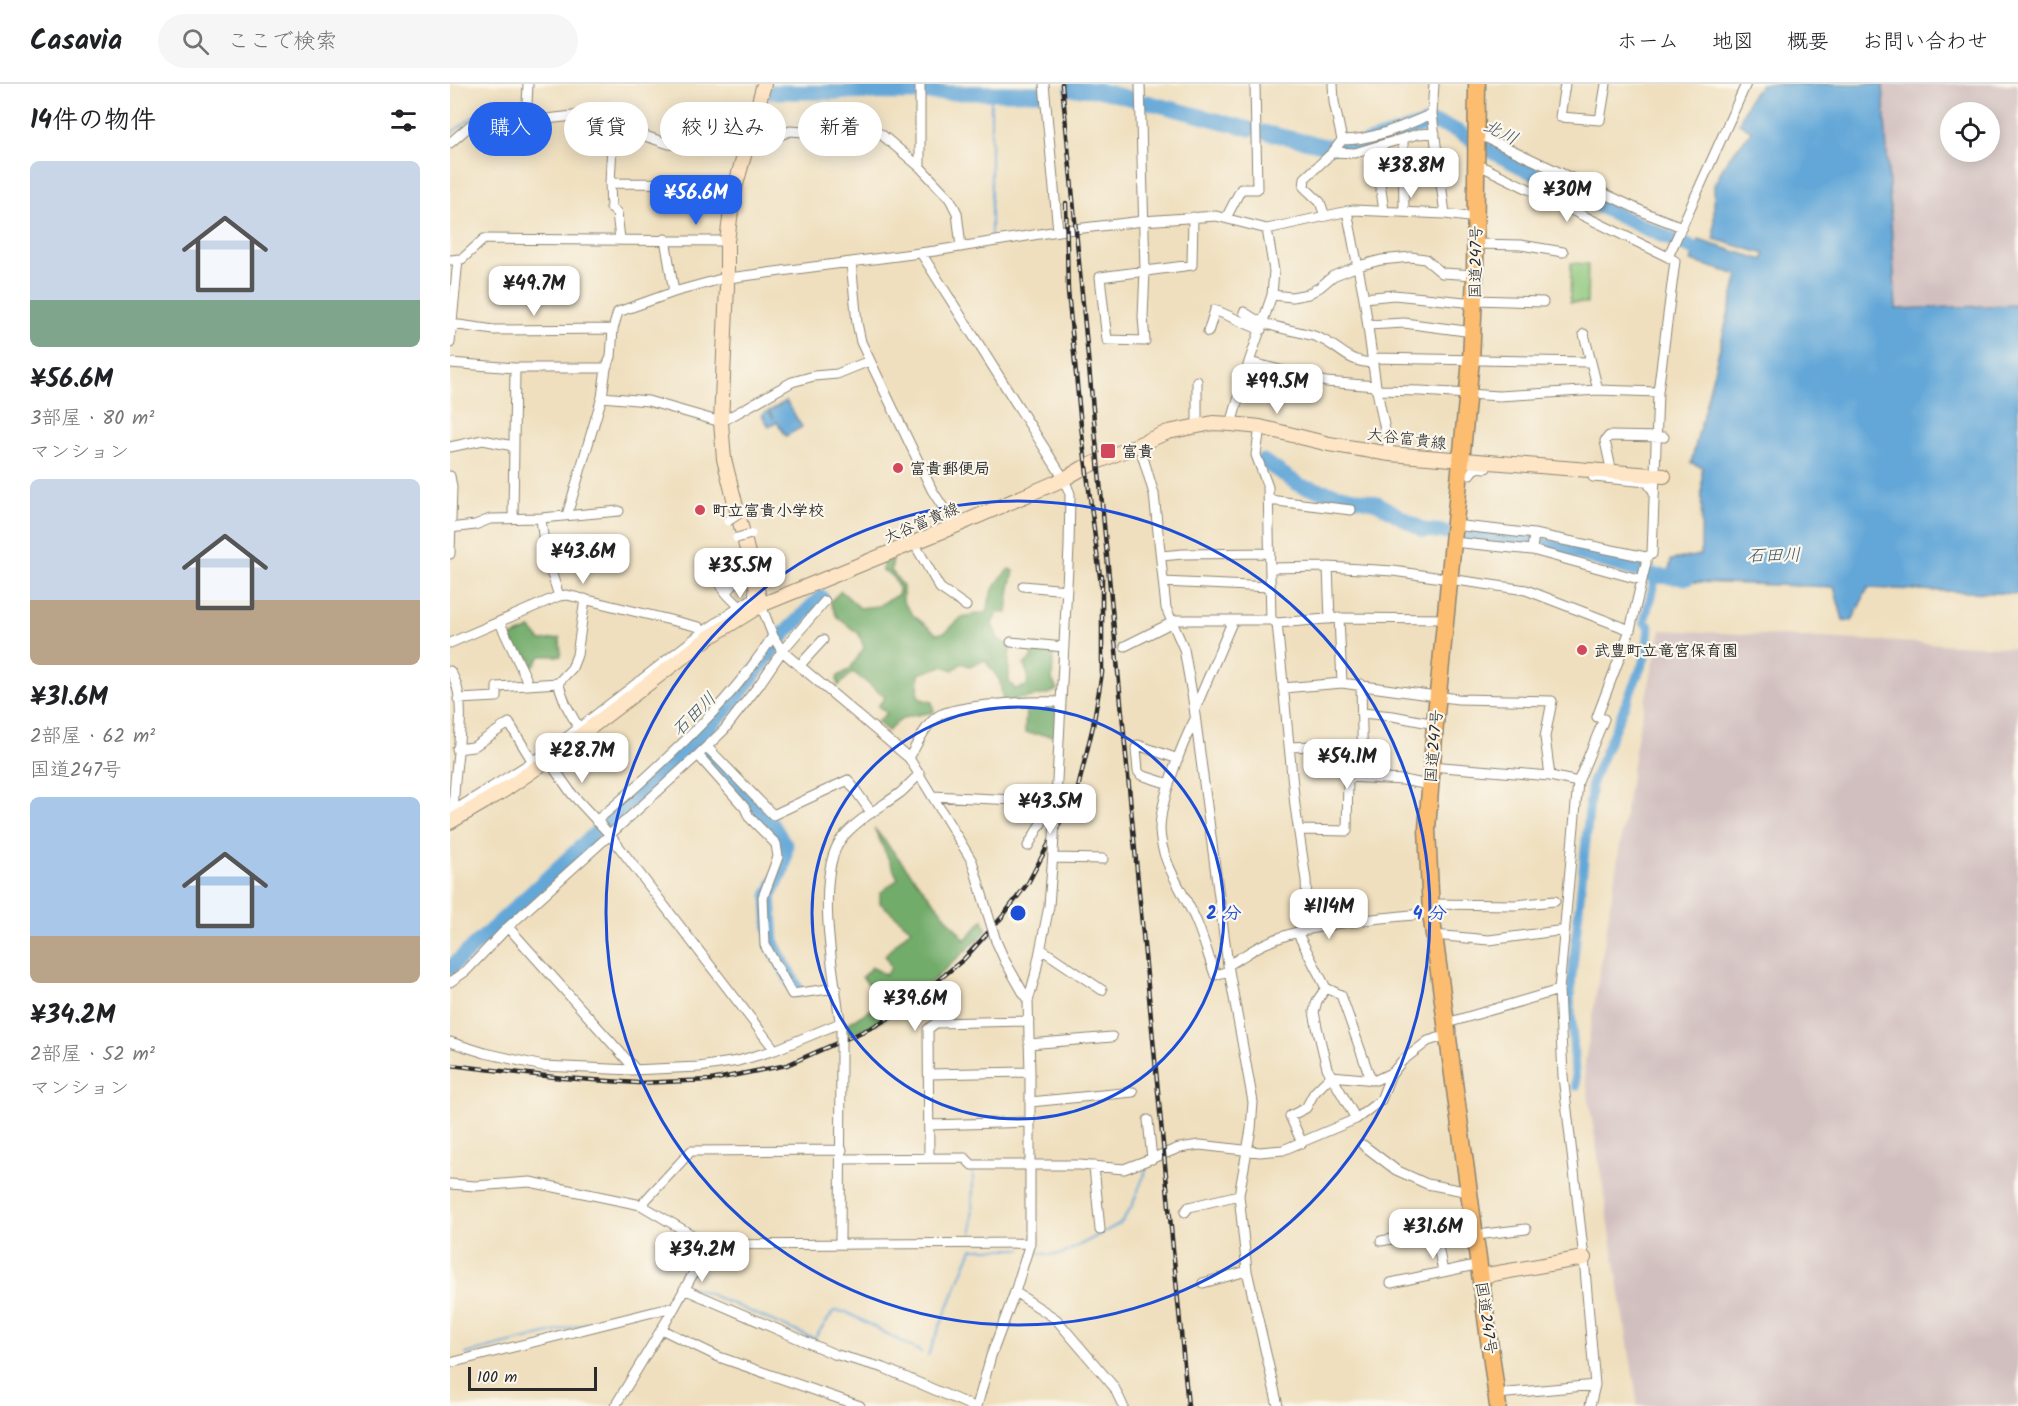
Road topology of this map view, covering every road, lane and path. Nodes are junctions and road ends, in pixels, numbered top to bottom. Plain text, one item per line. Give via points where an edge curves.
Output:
1 (528, 84) edge
2 (759, 84) edge
3 (764, 84) edge
4 (920, 84) edge
5 (1044, 84) edge
6 (1140, 84) edge
7 (1255, 84) edge
8 (1333, 84) edge
9 (1434, 84) edge
10 (1477, 84) edge
11 (1565, 84) edge
12 (1606, 84) edge
13 (1746, 84) edge
14 (527, 102) edge
15 (755, 102) edge
16 (758, 102) edge
17 (1432, 114) junction
18 (552, 119) edge
19 (468, 127) edge
20 (786, 132) edge
21 (1435, 133) junction
22 (1478, 134) junction
23 (1342, 140) junction
24 (1403, 140) junction
25 (660, 141) edge
26 (450, 143) edge
27 (1375, 148) junction
28 (1333, 152) junction
29 (611, 156) edge
30 (741, 156) edge
31 (1478, 160) junction
32 (920, 167) junction
33 (610, 183) junction
34 (733, 184) junction
35 (1347, 211) junction
36 (1384, 211) junction
37 (1404, 212) junction
38 (1445, 214) junction
39 (1325, 216) junction
40 (1193, 217) junction
41 (1226, 218) junction
42 (1476, 218) junction
43 (1143, 221) junction
44 (1267, 229) junction
45 (1680, 230) junction
46 (1058, 231) junction
47 (620, 239) junction
48 (665, 239) junction
49 (724, 241) junction
50 (1476, 244) junction
51 (961, 247) junction
52 (1563, 252) dead end
53 (921, 253) junction
54 (1670, 254) junction
55 (454, 260) edge
56 (851, 262) junction
57 (1358, 266) junction
58 (1145, 271) junction
59 (1475, 275) junction
60 (724, 279) junction
61 (674, 292) junction
62 (1272, 295) junction
63 (1364, 298) junction
64 (1475, 302) junction
65 (1543, 302) dead end
66 (1244, 312) dead end
67 (452, 324) junction
68 (1368, 325) junction
69 (1262, 327) junction
70 (614, 329) junction
71 (1208, 332) dead end
72 (1473, 332) junction
73 (1584, 334) dead end
74 (450, 343) edge
75 (1373, 360) junction
76 (1471, 360) junction
77 (869, 361) junction
78 (1249, 362) junction
79 (1590, 362) junction
80 (450, 363) edge
81 (515, 368) junction
82 (606, 368) junction
83 (1197, 381) dead end
84 (1376, 388) junction
85 (1598, 390) junction
86 (1658, 392) junction
87 (1468, 394) junction
88 (602, 396) junction
89 (718, 422) junction
90 (1231, 424) junction
91 (1197, 426) junction
92 (1260, 427) junction
93 (1660, 437) junction
94 (1139, 444) junction
95 (513, 446) junction
96 (450, 447) edge
97 (1390, 454) junction
98 (1478, 461) junction
99 (1458, 468) junction
100 (1611, 473) junction
101 (450, 476) edge
102 (1659, 476) junction
103 (1064, 479) junction
104 (1654, 492) junction
105 (1269, 500) junction
106 (746, 509) dead end
107 (1351, 510) dead end
108 (620, 511) dead end
109 (567, 515) junction
110 (513, 518) junction
111 (541, 518) junction
112 (728, 521) dead end
113 (955, 526) junction
114 (451, 528) edge
115 (1453, 533) junction
116 (751, 534) dead end
117 (1534, 534) junction
118 (737, 538) dead end
119 (914, 543) junction
120 (1532, 550) junction
121 (1270, 553) junction
122 (450, 554) edge
123 (1161, 556) junction
124 (1646, 556) junction
125 (1328, 567) junction
126 (1270, 568) junction
127 (1449, 580) junction
128 (1642, 580) junction
129 (1163, 582) junction
130 (1023, 586) dead end
131 (1270, 587) junction
132 (1067, 591) junction
133 (727, 592) dead end
134 (559, 596) junction
135 (585, 599) junction
136 (825, 602) dead end
137 (966, 606) dead end
138 (749, 607) junction
139 (1335, 618) junction
140 (1445, 619) junction
141 (1233, 620) junction
142 (1274, 621) junction
143 (1172, 622) junction
144 (500, 623) junction
145 (1630, 630) junction
146 (705, 635) junction
147 (773, 636) junction
148 (823, 640) dead end
149 (1011, 642) dead end
150 (450, 643) edge
151 (1125, 646) dead end
152 (1064, 647) junction
153 (782, 651) junction
154 (800, 665) junction
155 (450, 671) edge
156 (558, 683) junction
157 (1342, 683) junction
158 (526, 684) junction
159 (1361, 684) junction
160 (1283, 688) junction
161 (1438, 697) junction
162 (458, 699) junction
163 (1061, 702) junction
164 (1362, 713) junction
165 (1194, 716) junction
166 (1435, 723) junction
167 (580, 731) junction
168 (707, 747) junction
169 (1289, 747) junction
170 (457, 749) junction
171 (698, 755) junction
172 (909, 758) junction
173 (1178, 759) junction
174 (548, 760) junction
175 (533, 762) junction
176 (452, 763) edge
177 (1431, 766) junction
178 (920, 774) junction
179 (1550, 776) junction
180 (1348, 777) junction
181 (1363, 777) junction
182 (1578, 782) junction
183 (1169, 784) junction
184 (1429, 785) junction
185 (932, 796) junction
186 (1055, 810) junction
187 (872, 812) junction
188 (458, 814) edge
189 (597, 822) junction
190 (1299, 830) junction
191 (610, 835) junction
192 (1028, 846) dead end
193 (1053, 856) junction
194 (1103, 859) dead end
195 (1424, 888) dead end
196 (1555, 901) dead end
197 (1429, 911) junction
198 (508, 927) junction
199 (1308, 930) junction
200 (1565, 930) junction
201 (1297, 932) junction
202 (1434, 935) junction
203 (1041, 949) junction
204 (1228, 968) junction
205 (450, 982) edge
206 (836, 988) junction
207 (1326, 988) junction
208 (1102, 990) dead end
209 (1559, 990) junction
210 (1028, 1000) junction
211 (1029, 1021) junction
212 (841, 1027) junction
213 (1445, 1032) junction
214 (1113, 1037) dead end
215 (450, 1042) edge
216 (1029, 1044) junction
217 (775, 1050) junction
218 (636, 1070) junction
219 (1030, 1072) junction
220 (1393, 1072) junction
221 (928, 1074) junction
222 (1331, 1076) junction
223 (1371, 1080) junction
224 (1133, 1092) dead end
225 (1030, 1102) junction
226 (1356, 1119) junction
227 (1148, 1120) dead end
228 (1030, 1122) junction
229 (929, 1125) junction
230 (1302, 1143) junction
231 (1363, 1145) dead end
232 (1247, 1150) junction
233 (842, 1154) junction
234 (929, 1158) junction
235 (1152, 1159) junction
236 (1031, 1165) junction
237 (1094, 1166) junction
238 (450, 1184) edge
239 (1469, 1192) junction
240 (1239, 1195) junction
241 (641, 1205) junction
242 (1185, 1212) dead end
243 (1526, 1229) dead end
244 (1100, 1230) dead end
245 (1476, 1235) junction
246 (1381, 1242) dead end
247 (1030, 1243) junction
248 (840, 1244) junction
249 (709, 1245) junction
250 (1584, 1258) junction
251 (1480, 1270) junction
252 (1247, 1271) junction
253 (1443, 1272) junction
254 (1203, 1283) dead end
255 (1391, 1283) dead end
256 (684, 1289) junction
257 (1015, 1292) junction
258 (673, 1310) junction
259 (661, 1329) junction
260 (450, 1363) edge
261 (1594, 1385) junction
262 (1497, 1400) edge
263 (615, 1406) edge
264 (860, 1406) edge
265 (975, 1406) edge
266 (1123, 1406) edge
267 (1278, 1406) edge
268 (1590, 1406) edge

1 - 14 street
2 - 15 street
3 - 16 main road
4 - 32 street
5 - 46 street
6 - 43 street
7 - 41 street via 1257,189 1241,189
8 - 23 street
9 - 17 street
10 - 22 highway, 国道247号
11 - 12 street via 1560,117 1600,120
13 - 45 street
17 - 21 street
17 - 23 street via 1357,140
18 - 25 street via 582,116
19 - 26 street
20 - 32 street via 817,134 849,126 869,128
21 - 24 street
21 - 38 street
22 - 31 highway, 国道247号
22 - 45 street
23 - 28 street
24 - 27 street
24 - 37 street
27 - 28 street via 1355,153
27 - 36 street
28 - 39 street via 1305,178 1304,187 1320,202
29 - 33 street
30 - 34 main road
31 - 42 highway, 国道247号
31 - 54 street
32 - 51 street via 957,213
33 - 34 street
33 - 47 street via 611,208 617,213
34 - 49 main road
35 - 36 street
35 - 39 street
35 - 57 street
36 - 37 street
37 - 38 street
38 - 42 street
39 - 44 street
40 - 41 street
40 - 43 street
40 - 58 street via 1192,265
41 - 44 street
42 - 50 highway, 国道247号
43 - 46 street
43 - 58 street
44 - 62 street via 1274,271
45 - 54 street
46 - 51 street
47 - 48 street
47 - 55 street via 484,238 462,259
48 - 49 street
48 - 61 street
49 - 60 main road
50 - 52 street via 1521,245
50 - 59 highway, 国道247号
51 - 53 street
53 - 56 street
53 - 103 street
54 - 86 street via 1675,261
55 - 67 street
56 - 60 street
56 - 77 street via 857,323
57 - 59 street via 1411,257 1425,260 1442,273
57 - 62 street via 1333,276 1308,294
57 - 63 street
58 - 58 street via 1100,278 1107,340 1145,341
59 - 64 highway, 国道247号
60 - 61 street
60 - 89 main road
61 - 70 street via 618,312
62 - 69 street
63 - 64 street via 1394,295
63 - 68 street
64 - 65 street
64 - 72 highway, 国道247号
66 - 69 street
67 - 70 street via 494,330
67 - 74 street
68 - 72 street via 1404,322
68 - 75 street
69 - 71 street via 1215,310
69 - 75 street via 1316,336 1348,358
69 - 78 street
70 - 82 street
72 - 76 highway, 国道247号
73 - 79 street
75 - 76 street
75 - 84 street
76 - 79 street
76 - 87 highway, 国道247号
77 - 89 street via 837,374 792,382
77 - 113 street via 932,490
78 - 84 street via 1326,382
78 - 90 street
79 - 85 street
80 - 81 street
81 - 82 street
81 - 95 street
82 - 88 street
83 - 91 street
84 - 87 street
84 - 97 street
85 - 86 street
85 - 87 street via 1526,396
86 - 93 street
87 - 99 highway, 国道247号
88 - 89 street via 648,401
88 - 109 street
89 - 138 main road via 756,589
90 - 91 main road, 大谷富貴線
90 - 92 main road, 大谷富貴線
91 - 94 main road, 大谷富貴線
92 - 97 main road, 大谷富貴線
92 - 105 street via 1256,455
93 - 100 street via 1609,436 1605,441
93 - 102 street
94 - 103 main road, 大谷富貴線
94 - 123 street via 1154,494
95 - 96 street via 483,440
95 - 110 street
97 - 99 main road, 大谷富貴線
98 - 99 main road, 大谷富貴線
98 - 100 main road, 大谷富貴線
98 - 104 street via 1647,482
99 - 115 highway, 国道247号
100 - 102 main road, 大谷富貴線
101 - 114 street
102 - 104 street
103 - 113 main road, 大谷富貴線
103 - 132 street via 1070,494
104 - 124 street via 1652,554
105 - 107 street
105 - 121 street
106 - 112 street, bridge
108 - 109 street
109 - 111 street
110 - 111 street
110 - 114 street
111 - 134 street via 545,553
113 - 119 main road, 大谷富貴線
114 - 122 street
115 - 117 street
115 - 120 street
115 - 127 highway, 国道247号
116 - 118 street, bridge
117 - 120 street
117 - 124 street
119 - 137 street via 940,588
119 - 138 main road, 大谷富貴線
120 - 128 street
121 - 123 street
121 - 126 street
123 - 129 street
124 - 128 street
125 - 126 street
125 - 127 street
125 - 139 street
126 - 131 street
127 - 140 highway, 国道247号
127 - 145 street via 1526,590
128 - 145 street
129 - 131 street
129 - 143 street
130 - 132 street
131 - 142 street
132 - 152 street
133 - 138 street
134 - 135 street
134 - 144 street
135 - 146 street via 699,627
135 - 156 street via 577,655 572,668
136 - 153 street
138 - 146 main road, 大谷富貴線
138 - 147 street
139 - 140 street
139 - 142 street
139 - 157 street
140 - 161 highway, 国道247号
141 - 142 street
141 - 143 street
141 - 165 street
142 - 160 street
143 - 151 street
143 - 165 street via 1184,649
144 - 150 street
144 - 158 street
145 - 182 street via 1597,717 1604,719
146 - 167 main road, 大谷富貴線
147 - 153 street
147 - 189 street via 713,714
148 - 154 street
149 - 152 street
152 - 163 street
153 - 154 street
153 - 168 street
154 - 172 street
155 - 162 street via 456,679
156 - 158 street
156 - 167 street
157 - 159 street
157 - 160 street
158 - 162 street via 497,687 497,697
159 - 161 street
159 - 164 street
160 - 169 street
161 - 166 highway, 国道247号
161 - 179 street via 1552,701 1545,737
162 - 170 street
163 - 172 street via 967,707 939,715
163 - 186 street
164 - 166 street
164 - 181 street
165 - 173 street
165 - 204 street
166 - 177 highway, 国道247号
167 - 174 main road, 大谷富貴線
167 - 175 street
168 - 171 street
168 - 187 street via 773,815 848,780
169 - 180 street via 1345,747
169 - 190 street
170 - 175 street via 473,747 509,723
170 - 176 street
171 - 191 street
171 - 206 street via 776,844 777,857 763,897 765,945 792,994
172 - 178 street
173 - 183 street
173 - 183 street via 1138,745 1136,748 1141,775
174 - 188 main road, 大谷富貴線 via 503,791
174 - 189 street
175 - 188 street
176 - 188 street
177 - 179 street
177 - 184 highway, 国道247号
178 - 185 street
178 - 187 street
179 - 182 street
180 - 181 street
180 - 190 street via 1347,831
181 - 184 street
182 - 200 street
183 - 204 street via 1160,829 1165,856 1197,923 1215,975
184 - 197 highway, 国道247号
185 - 186 street
185 - 210 street, bridge via 972,861 996,941
186 - 192 street via 1044,818
186 - 193 street, bridge
187 - 206 street via 843,838 833,853 828,874 828,921
189 - 191 street
190 - 199 street
191 - 198 street
191 - 217 street
193 - 194 street
193 - 203 street
195 - 197 street
196 - 197 street
197 - 199 street
197 - 202 highway, 国道247号
197 - 213 street
198 - 205 street via 466,971
198 - 218 street
199 - 201 street
200 - 202 street via 1489,940
200 - 209 street
201 - 204 street via 1263,944
201 - 207 street
202 - 213 highway, 国道247号
203 - 208 street
203 - 210 street
204 - 232 street via 1253,1102
206 - 212 street
207 - 222 street via 1314,1012
207 - 223 street via 1341,995
209 - 213 street
209 - 250 street via 1563,1076
210 - 211 street
211 - 216 street
211 - 221 street via 936,1023 928,1029
212 - 217 street
212 - 233 street, bridge
213 - 220 street via 1402,1061
213 - 239 highway, 国道247号
214 - 216 street
215 - 218 street via 543,1066
216 - 219 street
217 - 218 street via 699,1067
219 - 221 street
219 - 225 street
220 - 223 street
220 - 226 street via 1381,1100
221 - 229 street
222 - 223 street
222 - 226 street
222 - 230 street via 1306,1108 1290,1116
224 - 225 street
225 - 228 street
226 - 230 street
227 - 235 street
228 - 229 street
228 - 236 street
229 - 234 street
230 - 232 street via 1283,1150
231 - 239 street via 1396,1170 1427,1184
232 - 235 street via 1200,1145
232 - 240 street
233 - 234 street
233 - 241 street via 691,1151
233 - 248 street
234 - 236 street via 965,1158 972,1165
235 - 237 street via 1124,1168
236 - 237 street
236 - 247 street
237 - 244 street
238 - 241 street via 530,1182
239 - 245 highway, 国道247号
240 - 242 street via 1189,1206
240 - 252 street
241 - 249 street
243 - 245 street
245 - 251 highway, 国道247号
246 - 253 street via 1435,1231
247 - 248 street
247 - 257 street
248 - 249 street
249 - 256 street
250 - 251 main road
250 - 261 street
251 - 253 street
251 - 262 highway, 国道247号
252 - 254 street
252 - 267 street
253 - 255 street
256 - 258 street
256 - 265 street via 834,1354 884,1368
257 - 265 street
257 - 266 street via 1056,1319 1114,1387
258 - 259 street
258 - 260 street
259 - 263 street
259 - 264 street via 719,1357
261 - 262 street
261 - 268 street

